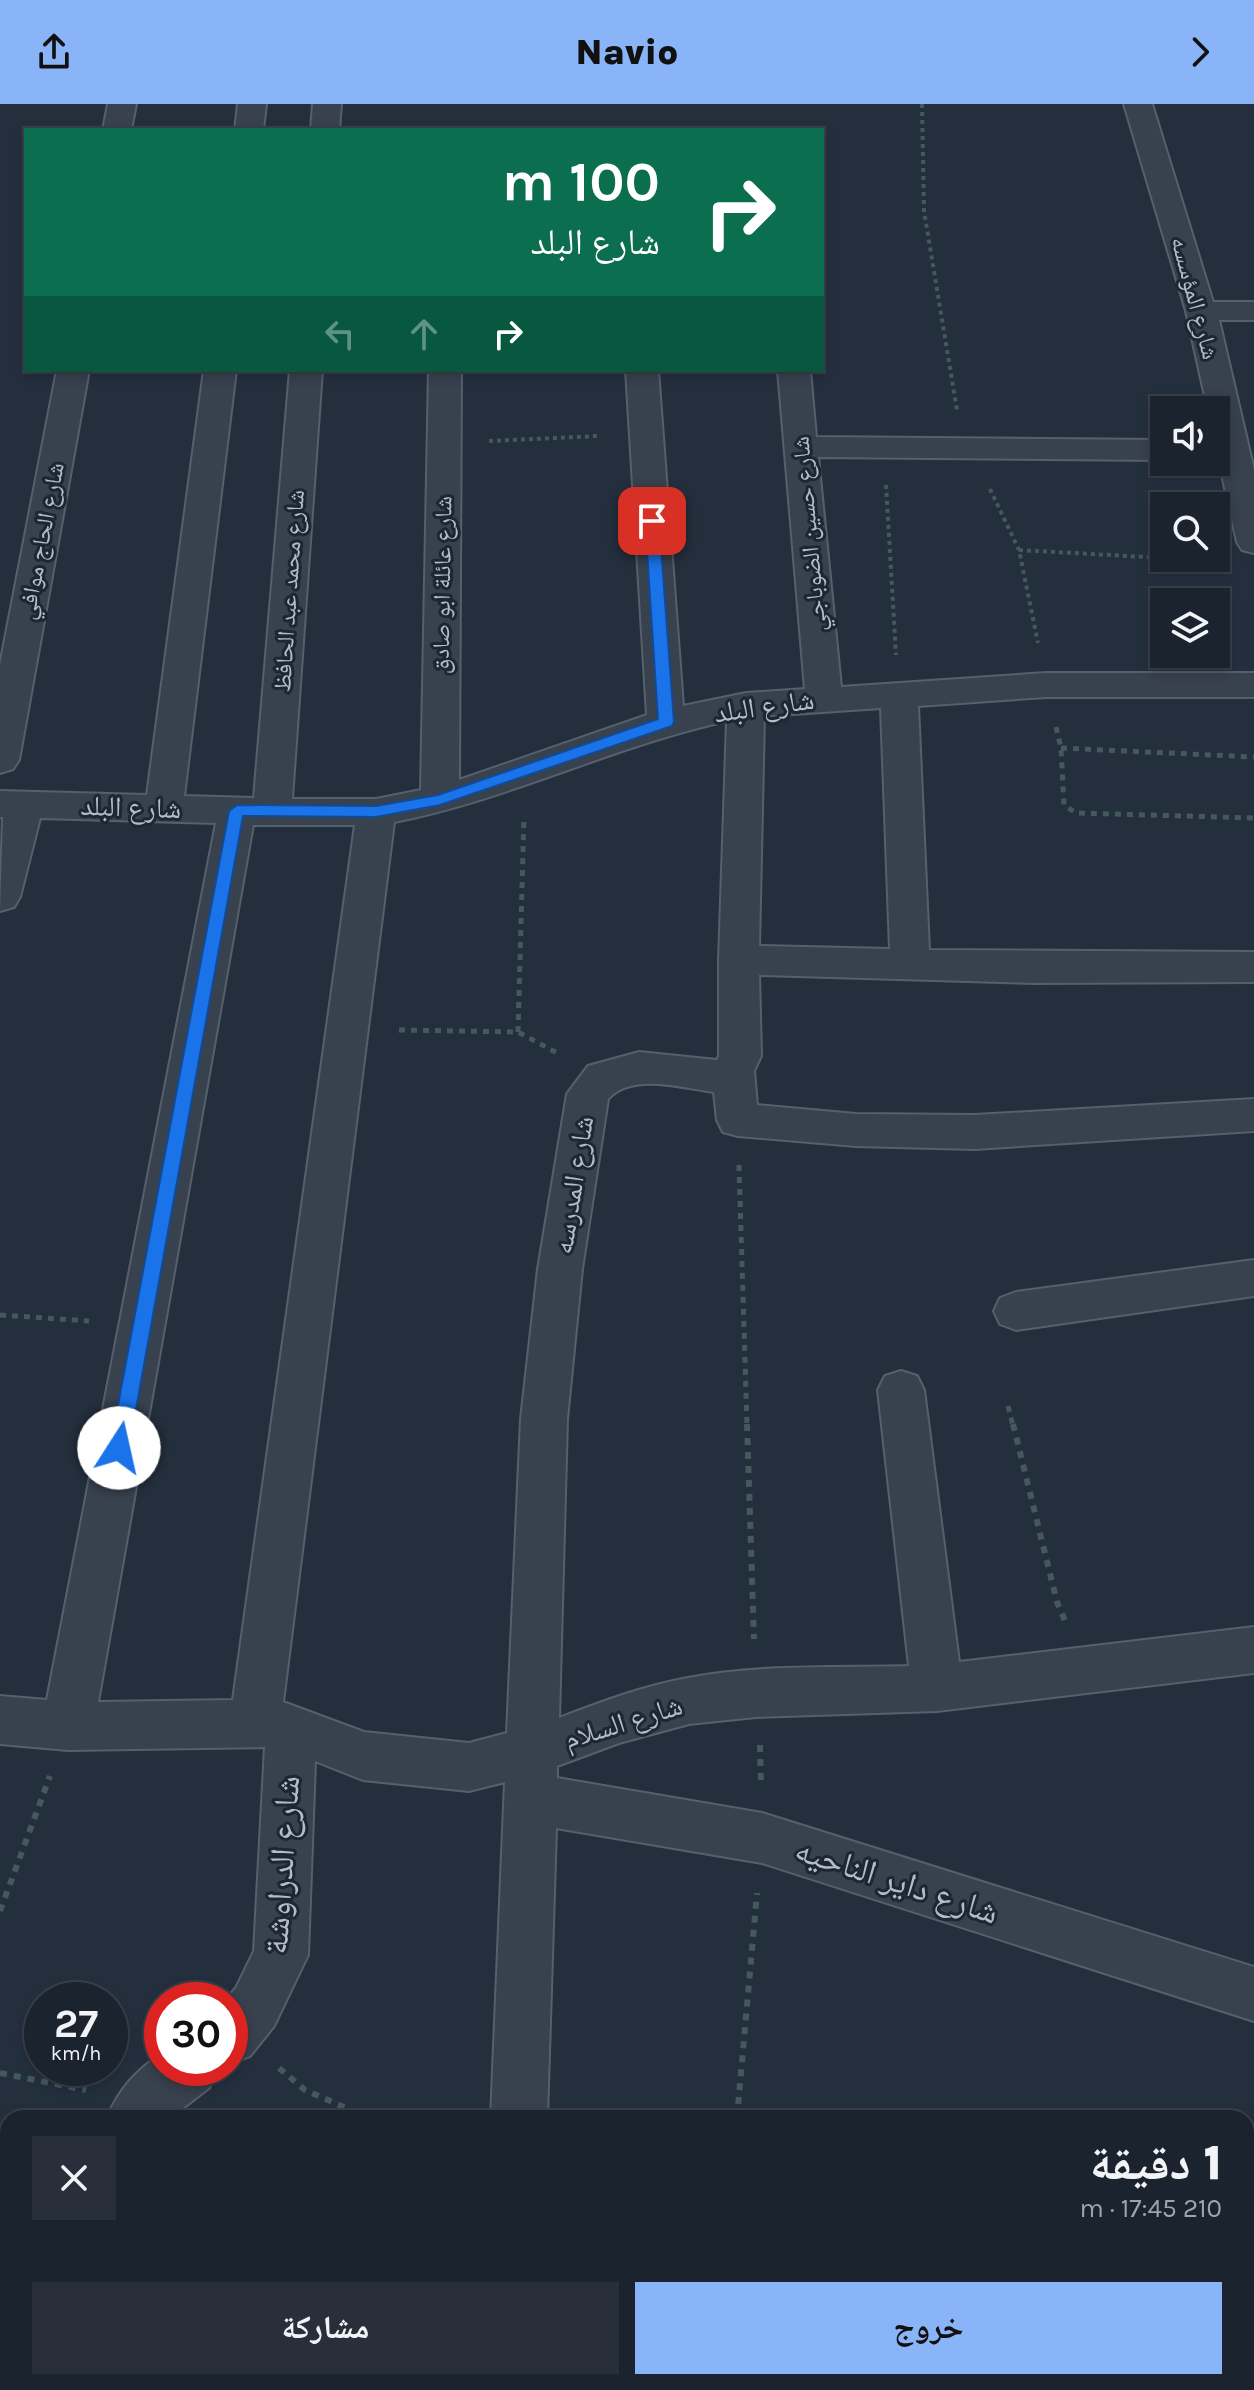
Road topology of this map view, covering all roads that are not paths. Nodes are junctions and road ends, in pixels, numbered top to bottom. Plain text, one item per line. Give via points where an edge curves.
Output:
1 (122, 104) edge
2 (252, 104) edge
3 (327, 104) edge
4 (1138, 104) edge
5 (117, 128) edge
6 (249, 128) edge
7 (325, 128) edge
8 (1201, 311) junction
9 (1254, 311) edge
10 (73, 372) edge
11 (220, 372) edge
12 (306, 372) edge
13 (445, 372) edge
14 (642, 372) edge
15 (794, 372) edge
16 (1220, 394) junction
17 (1254, 394) edge
18 (801, 447) junction
19 (1150, 450) edge
20 (1236, 462) edge
21 (1254, 542) edge
22 (1254, 685) edge
23 (899, 695) junction
24 (824, 697) junction
25 (746, 705) junction
26 (666, 722) junction
27 (0, 760) edge
28 (440, 800) junction
29 (12, 804) edge
30 (164, 807) junction
31 (254, 812) junction
32 (376, 812) junction
33 (0, 897) edge
34 (739, 960) junction
35 (910, 964) junction
36 (1254, 967) edge
37 (733, 1071) junction
38 (1254, 1115) edge
39 (1254, 1278) edge
40 (1016, 1311) dead end
41 (901, 1390) dead end
42 (1254, 1650) edge
43 (937, 1688) junction
44 (0, 1720) edge
45 (273, 1725) junction
46 (68, 1726) junction
47 (533, 1775) junction
48 (1254, 1994) edge
49 (248, 2013) edge
50 (163, 2086) edge
51 (140, 2110) edge
52 (519, 2110) edge

1 - 5 street
2 - 6 street
3 - 7 street
4 - 8 street, شارع المؤسسه
8 - 9 street
8 - 16 street, شارع المؤسسه
10 - 27 street, شارع الحاج موافي
11 - 30 street
12 - 31 street, شارع محمد عبد الحافظ
13 - 28 street, شارع عائلة ابو صادق
14 - 26 street
15 - 18 street, شارع حسين الضوباجي
16 - 17 street
16 - 20 street, شارع المؤسسه
18 - 19 street
18 - 24 street, شارع حسين الضوباجي
20 - 21 street, شارع المؤسسه
22 - 23 street, شارع البلد via 1046,685
23 - 24 street, شارع البلد
23 - 35 street
24 - 25 street, شارع البلد
25 - 26 street, شارع البلد
25 - 34 street
26 - 28 street, شارع البلد
28 - 32 street, شارع البلد
29 - 30 street, شارع البلد
29 - 33 street
30 - 31 street, شارع البلد
31 - 32 street, شارع البلد
31 - 46 street, شارع محمد عبد الحافظ via 142,1324
32 - 45 street, شارع الدراوشة
34 - 35 street
34 - 37 street via 740,1056
35 - 36 street
37 - 38 street via 738,1120 856,1130 975,1132
37 - 47 street, شارع المدرسه via 717,1076 639,1068 603,1077 588,1094 558,1284 544,1419
39 - 40 street
41 - 43 street
42 - 43 street, شارع السلام
43 - 47 street, شارع السلام via 689,1701 619,1719
44 - 46 street, شارع السلام
45 - 46 street, شارع السلام
45 - 47 street, شارع السلام via 363,1756
45 - 49 street, شارع الدراوشة via 281,1955
47 - 48 street, شارع داير الناحيه via 762,1838
47 - 52 street, شارع المدرسه
50 - 51 street

